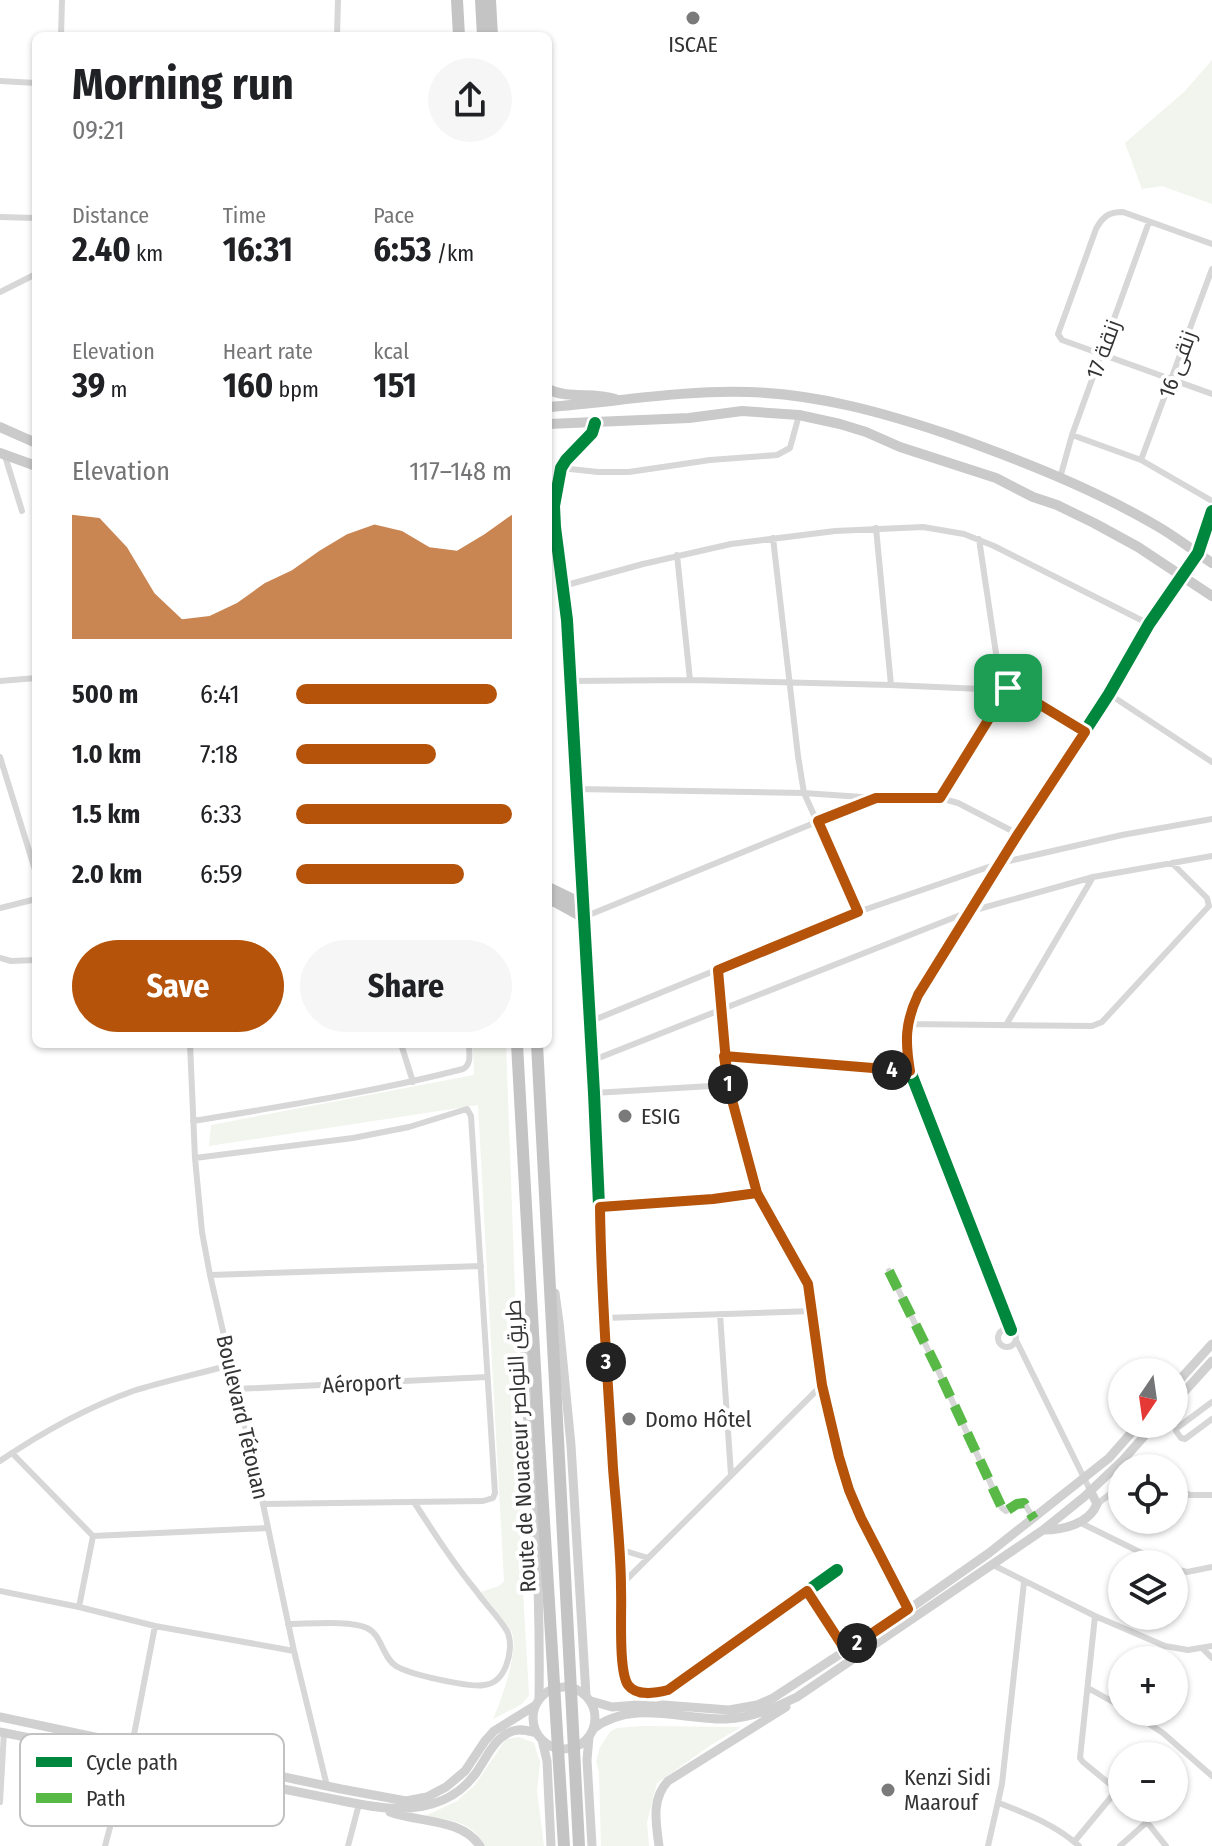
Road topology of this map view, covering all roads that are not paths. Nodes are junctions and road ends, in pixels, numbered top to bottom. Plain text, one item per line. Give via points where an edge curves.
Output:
1 (62, 0) edge
2 (338, 0) edge
3 (457, 0) edge
4 (481, 0) edge
5 (490, 0) edge
6 (61, 32) edge
7 (337, 32) edge
8 (459, 32) edge
9 (483, 32) edge
10 (492, 32) edge
11 (0, 81) edge
12 (32, 83) edge
13 (0, 217) edge
14 (32, 218) edge
15 (1149, 222) junction
16 (1212, 244) edge
17 (1212, 269) edge
18 (32, 276) edge
19 (0, 292) edge
20 (1102, 353) junction
21 (1171, 379) junction
22 (552, 391) edge
23 (1212, 394) edge
24 (617, 400) junction
25 (552, 407) edge
26 (799, 415) junction
27 (595, 423) junction
28 (552, 424) edge
29 (0, 427) edge
30 (1072, 435) junction
31 (32, 437) edge
32 (2, 455) edge
33 (1141, 460) junction
34 (32, 465) edge
35 (561, 468) junction
36 (1060, 478) junction
37 (1212, 501) edge
38 (22, 511) dead end
39 (1212, 511) edge
40 (876, 528) junction
41 (773, 538) junction
42 (979, 539) junction
43 (1198, 553) junction
44 (677, 555) junction
45 (1212, 563) edge
46 (1182, 575) junction
47 (563, 586) junction
48 (1212, 596) edge
49 (1149, 624) junction
50 (32, 678) edge
51 (690, 680) junction
52 (0, 681) edge
53 (570, 681) junction
54 (791, 684) junction
55 (891, 685) junction
56 (1004, 688) junction
57 (1109, 694) junction
58 (1085, 732) junction
59 (0, 757) edge
60 (1212, 762) edge
61 (576, 789) junction
62 (804, 793) junction
63 (876, 798) junction
64 (940, 798) junction
65 (1212, 819) edge
66 (818, 821) junction
67 (1018, 834) junction
68 (1212, 856) edge
69 (32, 860) edge
70 (1000, 863) junction
71 (1171, 863) junction
72 (1093, 877) junction
73 (552, 890) edge
74 (32, 900) edge
75 (552, 901) edge
76 (0, 908) edge
77 (587, 912) junction
78 (858, 912) junction
79 (968, 912) junction
80 (0, 958) edge
81 (32, 960) edge
82 (718, 970) junction
83 (720, 1008) junction
84 (589, 1022) junction
85 (907, 1024) junction
86 (1006, 1025) junction
87 (190, 1048) edge
88 (402, 1048) edge
89 (469, 1048) edge
90 (517, 1048) edge
91 (537, 1048) edge
92 (724, 1056) junction
93 (591, 1061) junction
94 (910, 1071) junction
95 (413, 1082) junction
96 (728, 1085) junction
97 (594, 1093) junction
98 (193, 1121) junction
99 (195, 1158) junction
100 (757, 1193) junction
101 (600, 1207) junction
102 (481, 1266) junction
103 (889, 1271) dead end
104 (210, 1275) junction
105 (549, 1279) junction
106 (530, 1284) junction
107 (813, 1311) junction
108 (720, 1314) junction
109 (604, 1318) junction
110 (1011, 1330) junction
111 (1016, 1340) junction
112 (1212, 1344) edge
113 (1212, 1361) edge
114 (230, 1365) junction
115 (1188, 1371) edge
116 (487, 1377) junction
117 (822, 1385) junction
118 (1188, 1388) edge
119 (237, 1389) junction
120 (1212, 1402) edge
121 (1212, 1419) edge
122 (1127, 1438) edge
123 (1143, 1438) edge
124 (12, 1453) junction
125 (0, 1461) edge
126 (731, 1475) junction
127 (1084, 1478) junction
128 (1090, 1490) junction
129 (1188, 1494) edge
130 (1212, 1495) edge
131 (1108, 1496) edge
132 (414, 1502) junction
133 (263, 1504) junction
134 (1097, 1504) junction
135 (1034, 1519) junction
136 (1079, 1522) junction
137 (268, 1528) junction
138 (1043, 1530) junction
139 (93, 1536) junction
140 (619, 1549) junction
141 (1136, 1550) edge
142 (648, 1558) junction
143 (993, 1565) junction
144 (1212, 1567) edge
145 (837, 1570) dead end
146 (1188, 1572) edge
147 (1024, 1582) junction
148 (621, 1585) junction
149 (0, 1591) edge
150 (807, 1591) junction
151 (79, 1607) junction
152 (908, 1609) junction
153 (1095, 1616) junction
154 (288, 1624) junction
155 (155, 1626) junction
156 (1212, 1646) edge
157 (1202, 1648) junction
158 (294, 1651) junction
159 (846, 1651) junction
160 (1212, 1658) edge
161 (1088, 1688) junction
162 (797, 1697) junction
163 (588, 1698) junction
164 (1108, 1699) edge
165 (538, 1702) junction
166 (0, 1717) edge
167 (1152, 1726) edge
168 (2, 1732) edge
169 (591, 1733) junction
170 (80, 1734) edge
171 (134, 1734) edge
172 (540, 1736) junction
173 (1212, 1776) edge
174 (284, 1777) edge
175 (1108, 1782) edge
176 (327, 1786) junction
177 (284, 1789) edge
178 (0, 1802) edge
179 (999, 1803) junction
180 (359, 1804) junction
181 (1108, 1806) edge
182 (380, 1808) junction
183 (1147, 1822) edge
184 (1149, 1822) edge
185 (110, 1826) edge
186 (1076, 1844) edge
187 (105, 1846) edge
188 (348, 1846) edge
189 (480, 1846) edge
190 (551, 1846) edge
191 (564, 1846) edge
192 (579, 1846) edge
193 (592, 1846) edge
194 (659, 1846) edge
195 (988, 1846) edge
196 (1120, 1846) edge
197 (1166, 1846) edge

1 - 6 street
2 - 7 street
3 - 8 highway
4 - 9 highway
5 - 10 highway
11 - 12 street
13 - 14 street
15 - 16 street
15 - 20 street, زنقة 17
15 - 20 street via 1123,212 1101,219 1059,330 1062,340
17 - 21 street, زنقى 16
18 - 19 street
20 - 21 street
20 - 30 street, زنقة 17
21 - 23 street
21 - 33 street, زنقى 16
22 - 24 main road
24 - 25 main road
24 - 36 main road via 747,392 794,395 908,421
26 - 27 main road via 742,411
26 - 35 street via 790,448 777,455 629,472
26 - 46 main road via 866,432 996,478 1094,523
27 - 28 main road
27 - 35 street
29 - 31 main road
30 - 33 street
30 - 36 street, زنقة 17
32 - 34 main road
32 - 38 street
33 - 37 street
35 - 47 street via 554,506
36 - 43 main road via 1157,526
39 - 43 street
40 - 41 street
40 - 42 street via 923,527
40 - 55 street
41 - 44 street
41 - 54 street
42 - 49 street
42 - 56 street
43 - 45 main road
43 - 46 street
44 - 47 street
44 - 51 street
46 - 48 main road
46 - 49 street
47 - 53 street
49 - 57 street
50 - 52 street
51 - 53 street
51 - 54 street
53 - 61 street
54 - 55 street
54 - 62 street
55 - 56 street
56 - 58 street
56 - 64 street
57 - 58 street
57 - 60 street
58 - 67 street
59 - 69 street
61 - 62 street
61 - 77 street
62 - 63 street
62 - 66 street
63 - 64 street
63 - 66 street
64 - 67 street
65 - 70 street
66 - 77 street
66 - 78 street
67 - 70 street
68 - 71 street
70 - 78 street
70 - 79 street
71 - 72 street
71 - 86 street via 1209,906 1105,1019 1092,1026
72 - 79 street
72 - 86 street
73 - 77 highway
74 - 76 street
75 - 77 highway
77 - 84 street
78 - 82 street
79 - 83 street
79 - 85 street via 918,995
80 - 81 street
82 - 83 street
82 - 84 street
83 - 92 street
83 - 93 street
84 - 93 street
85 - 86 street
85 - 94 street
87 - 98 street, Boulevard Tétouan
88 - 95 street
89 - 95 street via 466,1068
90 - 106 highway, Route de Nouaceur طريق النواصر
91 - 105 highway, Route de Nouaceur طريق النواصر
92 - 94 street
92 - 96 street
93 - 97 street
94 - 110 street
95 - 98 street
96 - 97 street
96 - 100 street
97 - 101 street
98 - 99 street, Boulevard Tétouan
99 - 102 street via 353,1138 467,1109
99 - 104 street, Boulevard Tétouan
100 - 101 street
100 - 107 street via 808,1284
101 - 109 street
102 - 104 street
102 - 116 street
103 - 135 street via 1002,1508 1024,1503
104 - 114 street, Boulevard Tétouan
105 - 163 main road via 565,1374
105 - 192 highway, Route de Nouaceur طريق النواصر, bridge
106 - 165 main road via 525,1386 538,1581
106 - 191 highway, Route de Nouaceur طريق النواصر, bridge
107 - 108 street
107 - 117 street
108 - 109 street
108 - 126 street
109 - 140 street
110 - 111 street
110 - 111 street via 1000,1332 999,1342 1008,1347
111 - 127 street
112 - 115 main road
113 - 118 main road
114 - 119 street, Boulevard Tétouan
114 - 124 street via 105,1402
116 - 119 street, Aéroport
116 - 132 street via 494,1496 483,1501
117 - 126 street
117 - 152 street via 849,1490
119 - 133 street, Boulevard Tétouan
120 - 121 street via 1176,1429 1186,1439
122 - 127 main road
123 - 128 main road
124 - 125 street
124 - 139 street
126 - 142 street
127 - 128 street
127 - 135 main road
128 - 134 main road
128 - 138 main road
129 - 130 street
131 - 134 street
132 - 133 street
132 - 154 street via 508,1632 508,1660 499,1678 474,1685 398,1667 376,1635 363,1626
133 - 137 street, Boulevard Tétouan
134 - 136 main road
135 - 152 main road
136 - 138 main road
136 - 141 street
137 - 139 street
137 - 154 street, Boulevard Tétouan
138 - 143 main road
139 - 151 street
140 - 142 street
140 - 148 street
142 - 148 street
143 - 147 street
143 - 162 main road
144 - 146 street
145 - 150 street
147 - 153 street
147 - 179 street
148 - 150 street via 624,1676 632,1689 644,1693 668,1690
149 - 151 street
150 - 159 street
151 - 155 street
152 - 159 main road
153 - 157 street via 1165,1646
153 - 161 street
154 - 158 street, Boulevard Tétouan
155 - 158 street
155 - 171 street
156 - 157 street
157 - 160 street
158 - 176 street, Boulevard Tétouan
159 - 163 main road via 773,1698 744,1708 612,1707
161 - 164 street
161 - 175 street via 1080,1758
162 - 169 main road via 744,1717 612,1717
162 - 194 main road via 660,1789
163 - 165 main road via 561,1687
163 - 169 main road via 595,1715
165 - 172 main road via 533,1716
165 - 176 main road via 494,1731 465,1771 438,1793 406,1801
166 - 170 main road
167 - 173 street
168 - 178 street
169 - 172 main road via 577,1746 562,1749
169 - 193 main road via 587,1760
172 - 182 main road via 524,1730 505,1735 466,1785 443,1800 412,1808
172 - 190 main road via 547,1761
174 - 176 main road
177 - 180 main road
179 - 186 street via 1040,1820
179 - 195 street
180 - 182 main road
180 - 188 street
181 - 186 street
182 - 189 main road via 460,1829
183 - 196 street
184 - 197 street
185 - 187 street

